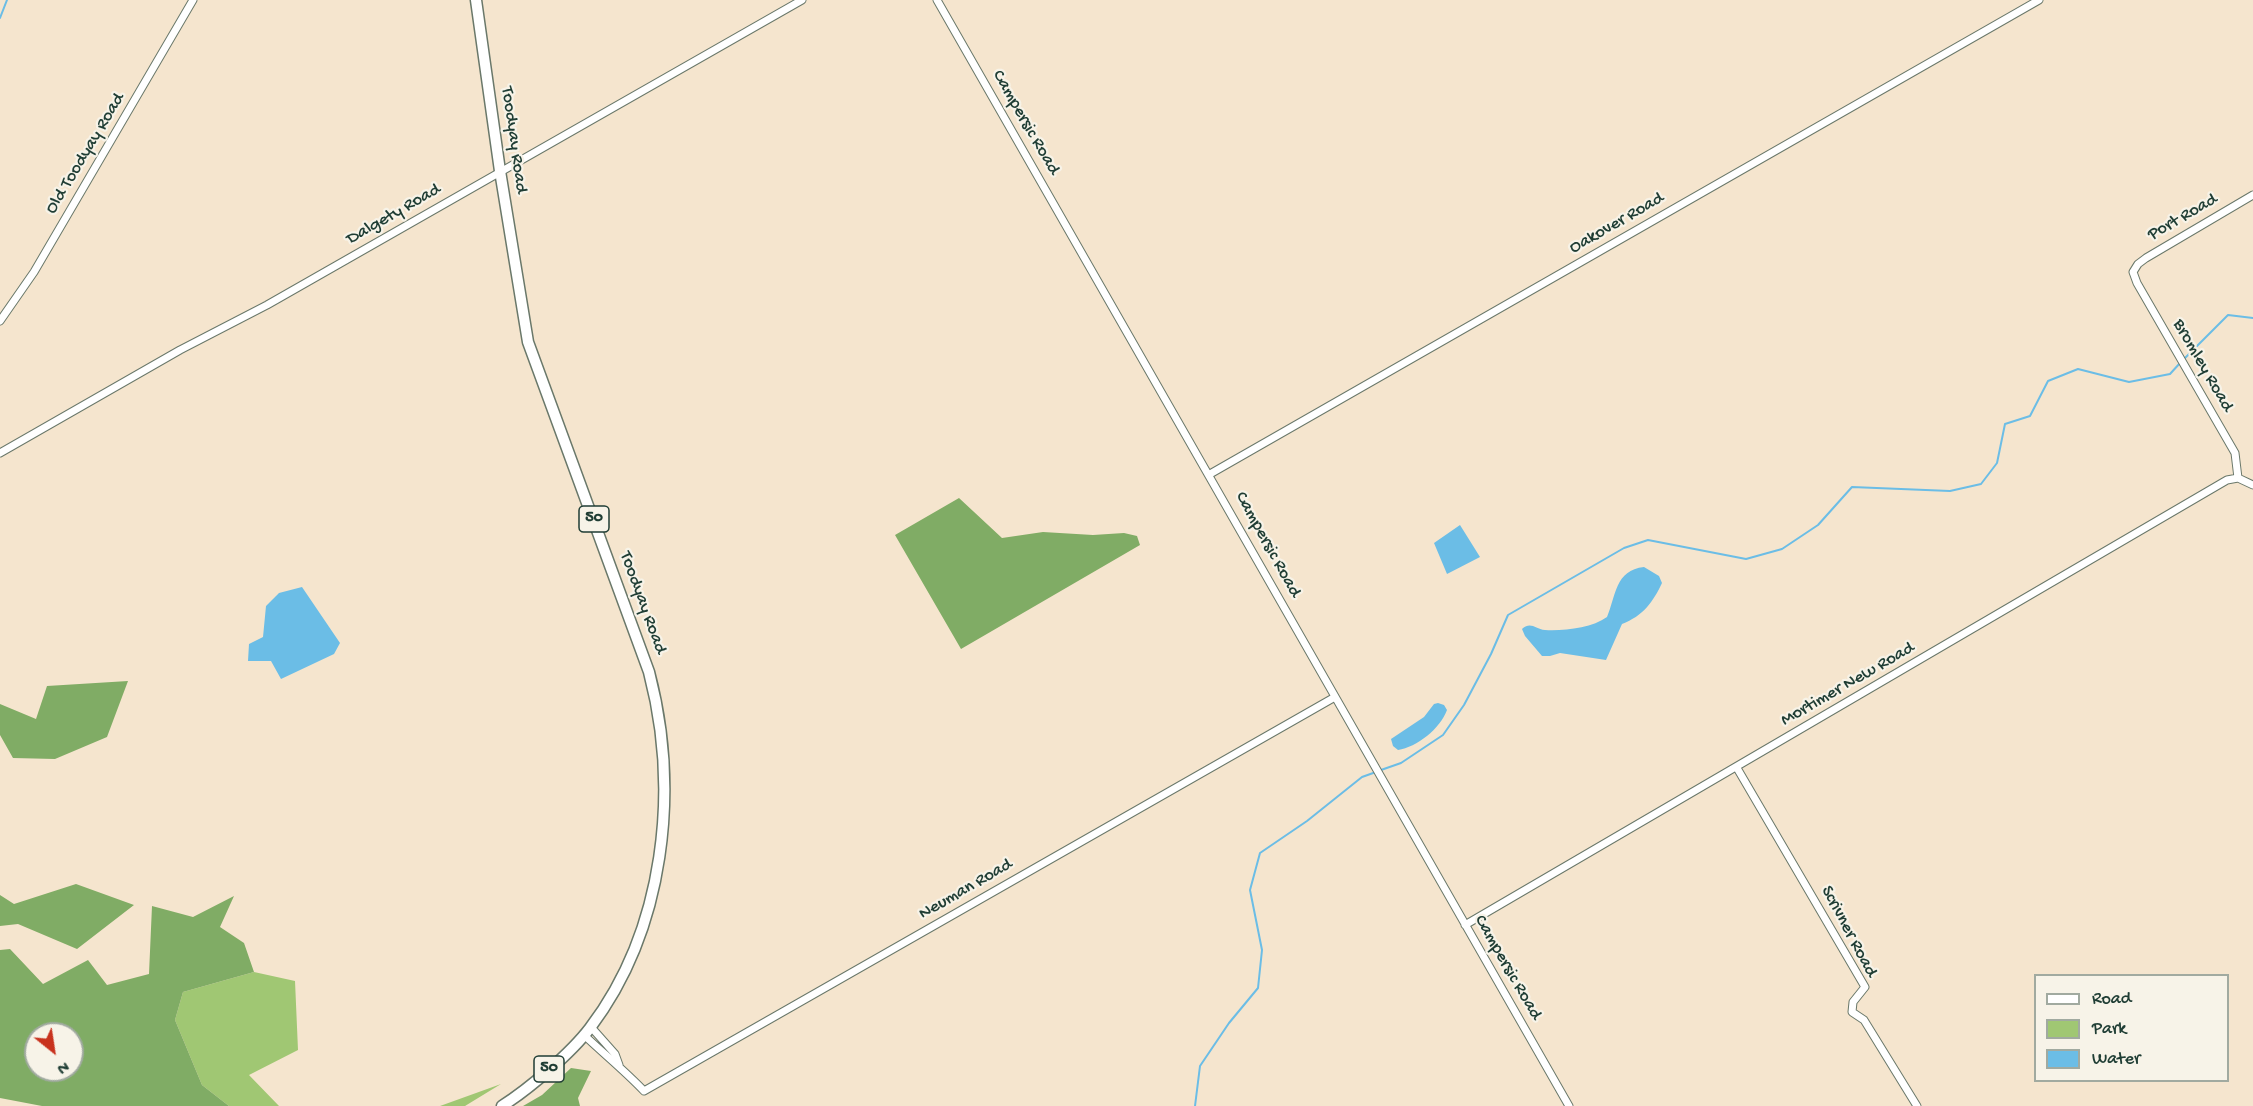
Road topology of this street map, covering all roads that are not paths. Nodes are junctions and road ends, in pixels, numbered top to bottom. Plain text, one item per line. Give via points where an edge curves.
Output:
1 (193, 0) edge
2 (476, 0) edge
3 (802, 0) edge
4 (937, 0) edge
5 (2039, 0) edge
6 (500, 171) junction
7 (2253, 195) edge
8 (2133, 272) joint
9 (0, 321) edge
10 (0, 453) edge
11 (1210, 474) junction
12 (2238, 478) junction
13 (2251, 483) edge
14 (1335, 697) junction
15 (1737, 768) junction
16 (1465, 925) junction
17 (588, 1031) junction
18 (502, 1106) edge
19 (1569, 1106) edge
20 (1917, 1106) edge

1 - 9 street, Old Toodyay Road via 34,272
2 - 6 main road, Toodyay Road / 50
3 - 6 street, Dalgety Road
4 - 11 street, Campersic Road
5 - 11 street, Oakover Road
6 - 10 street, Dalgety Road via 267,306 180,350
6 - 17 main road, Toodyay Road / 50 via 528,342 637,636 658,707 665,802 653,887 639,939 617,985
7 - 8 street, Port Road via 2146,258
8 - 12 street, Bromley Road via 2235,453
11 - 14 street, Campersic Road
12 - 13 street
12 - 15 street, Mortimer New Road via 2227,480
14 - 16 street, Campersic Road
14 - 17 street, Neuman Road via 644,1091 619,1065 615,1054
15 - 16 street, Mortimer New Road
15 - 20 street, Scrivner Road via 1865,987 1853,1002 1852,1012 1864,1020
16 - 19 street, Campersic Road
17 - 18 main road, Toodyay Road / 50 via 540,1077

